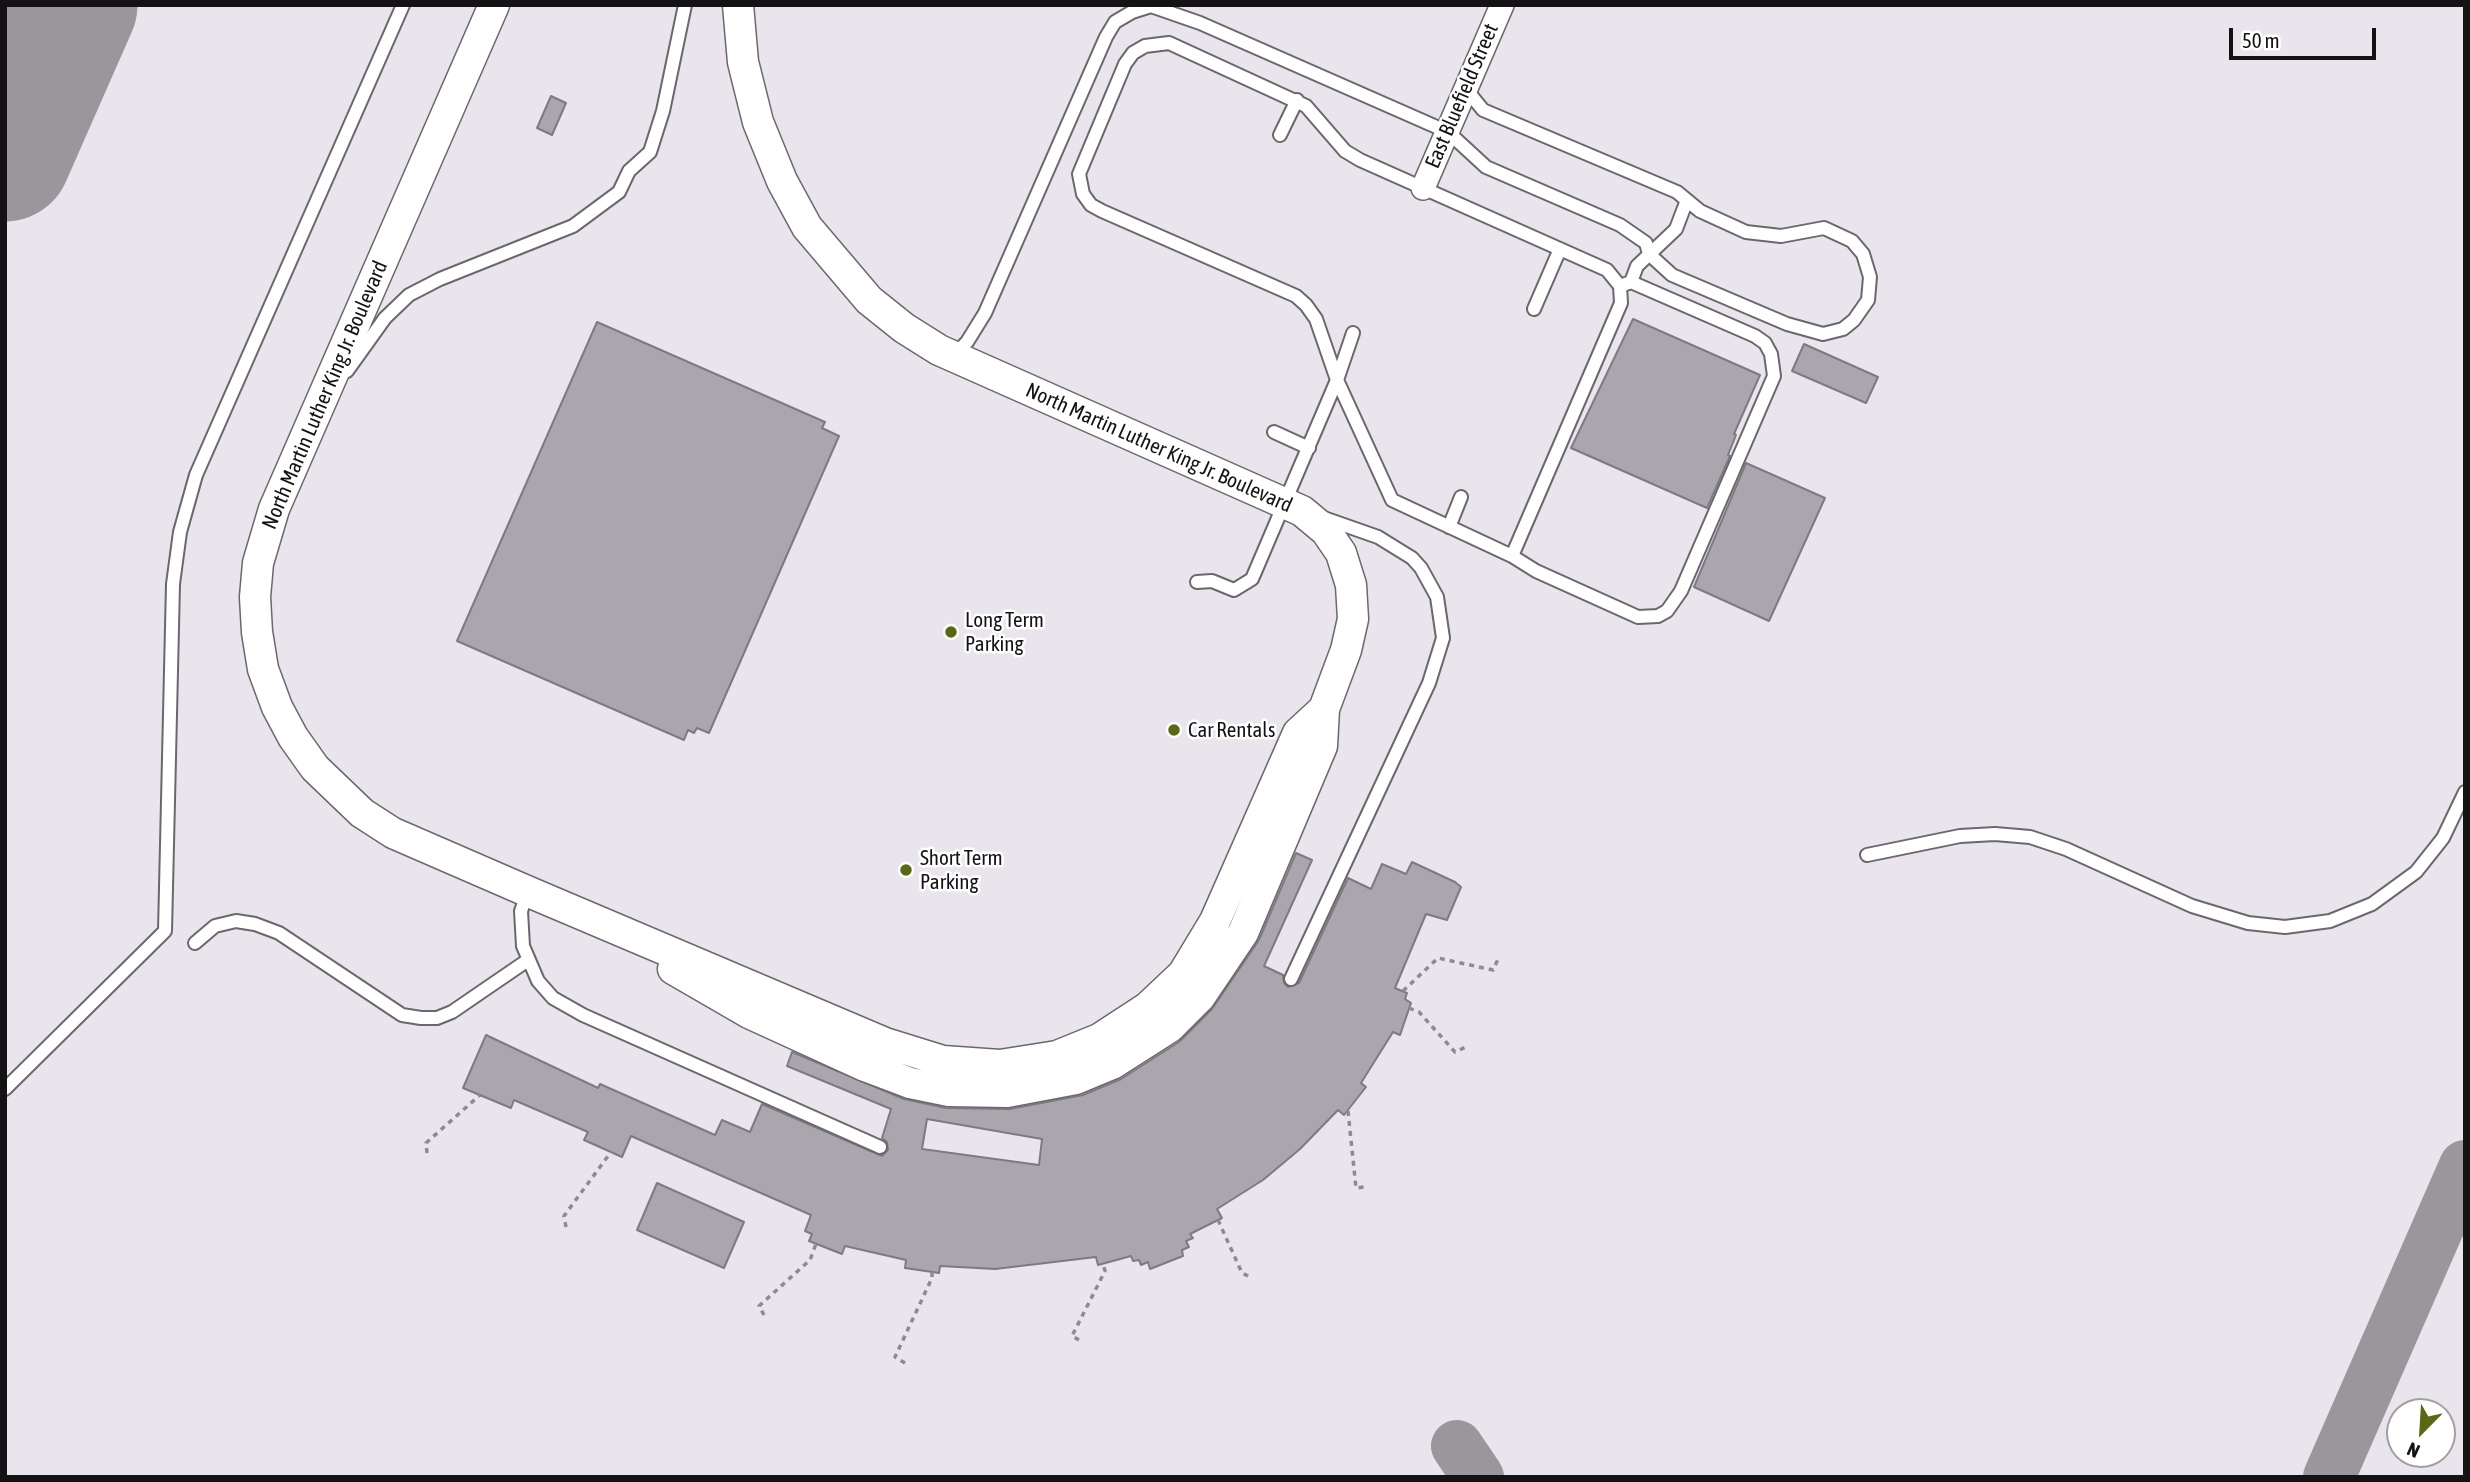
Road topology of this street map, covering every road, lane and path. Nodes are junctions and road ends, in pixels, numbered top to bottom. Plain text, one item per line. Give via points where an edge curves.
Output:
1 (403, 5) edge
2 (494, 5) edge
3 (685, 5) edge
4 (738, 5) edge
5 (1498, 7) edge
6 (1466, 89) junction
7 (1297, 100) junction
8 (1448, 132) junction
9 (1280, 135) dead end
10 (1423, 188) junction
11 (1687, 200) junction
12 (1560, 249) junction
13 (1649, 254) junction
14 (1626, 284) junction
15 (1534, 309) dead end
16 (1353, 333) dead end
17 (953, 356) junction
18 (1337, 380) junction
19 (315, 417) junction
20 (1274, 432) dead end
21 (1308, 448) junction
22 (1461, 497) dead end
23 (1294, 507) junction
24 (1448, 527) junction
25 (1512, 556) junction
26 (1197, 582) dead end
27 (1324, 709) junction
28 (2465, 792) edge
29 (1867, 855) dead end
30 (541, 897) junction
31 (165, 931) junction
32 (195, 943) dead end
33 (164, 947) dead end
34 (1499, 957) dead end
35 (528, 960) junction
36 (1291, 979) dead end
37 (1403, 991) dead end
38 (1409, 1008) dead end
39 (1466, 1047) dead end
40 (5, 1089) edge
41 (480, 1095) dead end
42 (1348, 1111) dead end
43 (880, 1147) dead end
44 (611, 1152) dead end
45 (427, 1153) dead end
46 (1364, 1187) dead end
47 (1218, 1220) dead end
48 (566, 1227) dead end
49 (816, 1244) dead end
50 (1103, 1264) dead end
51 (932, 1272) dead end
52 (1251, 1277) dead end
53 (764, 1315) dead end
54 (1079, 1340) dead end
55 (905, 1363) dead end

1 - 31 lane via 197,475 180,533 173,584
2 - 19 street, North Martin Luther King Jr. Boulevard
3 - 19 lane via 650,152 629,171 619,192 573,226 430,283 403,300 380,324
4 - 17 street, North Martin Luther King Jr. Boulevard via 743,62 758,122 807,227 869,300 921,340
5 - 6 street, East Bluefield Street
6 - 8 street, East Bluefield Street
6 - 11 lane via 1483,110
7 - 9 lane
7 - 10 lane via 1315,113 1345,151
7 - 18 lane via 1169,43 1145,46 1125,64 1081,167 1079,183 1091,205 1102,211 1296,296 1316,319
8 - 10 street, East Bluefield Street
8 - 13 lane via 1486,167 1620,225 1646,243
8 - 17 lane via 1163,9 1151,6 1132,12 1115,22 1106,37 985,313
10 - 12 lane
11 - 13 lane via 1676,229
11 - 13 lane via 1746,232 1781,236 1824,228 1852,241 1863,254 1870,276 1868,300 1843,329 1805,332 1672,275
12 - 14 lane
12 - 15 lane
13 - 14 lane
14 - 25 lane
14 - 25 lane via 1755,336 1765,343 1775,366 1774,376 1692,567 1667,611 1639,617
16 - 18 lane
17 - 23 street, North Martin Luther King Jr. Boulevard
18 - 21 lane
18 - 24 lane via 1391,500
19 - 30 street, North Martin Luther King Jr. Boulevard via 274,509 256,579 260,652 280,714 315,768 362,813 394,833
20 - 21 lane
21 - 23 lane
22 - 24 lane
23 - 26 lane via 1248,584 1234,590 1212,581
23 - 27 street, North Martin Luther King Jr. Boulevard via 1334,541 1352,592 1350,633
23 - 36 lane via 1378,537 1412,558 1437,597 1443,638 1429,683
24 - 25 lane
27 - 30 street, North Martin Luther King Jr. Boulevard via 1298,733 1211,929 1183,974 1115,1030 1057,1056 1000,1065 925,1057
27 - 30 street, North Martin Luther King Jr. Boulevard via 1322,746 1305,791 1252,916 1221,969 1200,997 1150,1041 1112,1064 1063,1082 990,1093 911,1083 748,1013
28 - 29 lane via 2443,838 2416,872 2372,904 2330,921 2285,927 2248,923 2192,906 2030,837 1960,835
30 - 35 lane via 520,921
31 - 33 lane
31 - 40 lane
32 - 35 lane via 215,926 236,921 256,924 299,945 402,1015 421,1018 452,1012
34 - 37 path via 1493,970 1438,958
35 - 43 lane via 545,991 564,1005
38 - 39 path via 1419,1012 1454,1052
41 - 45 path via 426,1143
42 - 46 path via 1356,1188
44 - 48 path via 564,1216
47 - 52 path via 1242,1273
49 - 53 path via 810,1260 760,1306
50 - 54 path via 1105,1271 1072,1336
51 - 55 path via 895,1357

